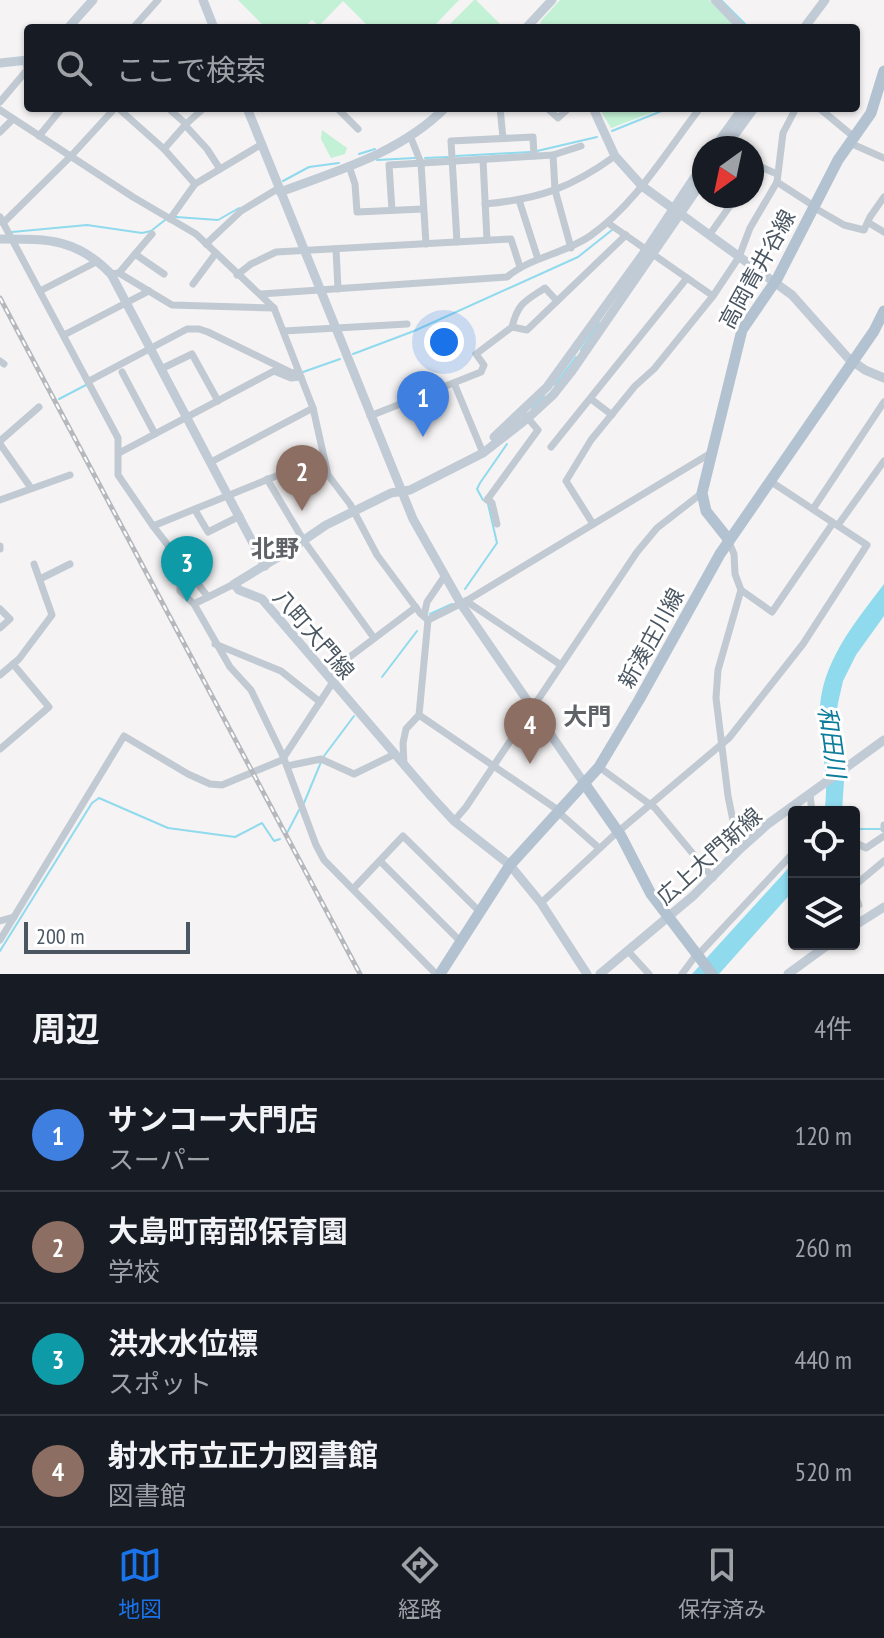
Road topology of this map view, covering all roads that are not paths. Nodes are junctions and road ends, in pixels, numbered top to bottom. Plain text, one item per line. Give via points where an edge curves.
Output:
1 (93, 0) edge
2 (158, 0) edge
3 (203, 0) edge
4 (715, 0) edge
5 (825, 0) edge
6 (832, 0) edge
7 (546, 2) edge
8 (72, 24) edge
9 (137, 24) edge
10 (212, 24) edge
11 (530, 24) edge
12 (738, 24) edge
13 (807, 24) edge
14 (815, 24) edge
15 (24, 60) edge
16 (0, 63) edge
17 (24, 74) edge
18 (884, 75) edge
19 (882, 95) edge
20 (0, 102) edge
21 (0, 110) edge
22 (59, 112) edge
23 (114, 112) edge
24 (122, 112) edge
25 (172, 112) edge
26 (200, 112) edge
27 (249, 112) edge
28 (341, 112) edge
29 (440, 112) edge
30 (500, 112) edge
31 (595, 112) edge
32 (697, 112) edge
33 (740, 112) edge
34 (751, 112) edge
35 (794, 112) edge
36 (823, 112) edge
37 (13, 119) junction
38 (185, 125) junction
39 (358, 129) dead end
40 (0, 132) edge
41 (39, 136) junction
42 (723, 136) edge
43 (734, 136) edge
44 (411, 138) junction
45 (503, 138) junction
46 (852, 140) junction
47 (262, 144) junction
48 (581, 146) dead end
49 (164, 149) junction
50 (553, 155) junction
51 (71, 156) junction
52 (534, 156) junction
53 (615, 156) junction
54 (884, 158) edge
55 (483, 160) junction
56 (452, 162) junction
57 (421, 163) junction
58 (349, 166) junction
59 (220, 169) junction
60 (764, 169) edge
61 (777, 178) junction
62 (195, 184) junction
63 (692, 185) edge
64 (642, 186) junction
65 (280, 190) junction
66 (555, 190) junction
67 (692, 194) edge
68 (884, 197) edge
69 (519, 200) junction
70 (485, 204) junction
71 (813, 206) junction
72 (728, 208) edge
73 (423, 209) junction
74 (392, 210) junction
75 (678, 211) junction
76 (170, 219) junction
77 (2, 220) edge
78 (608, 223) junction
79 (869, 223) junction
80 (884, 232) edge
81 (152, 234) dead end
82 (710, 234) junction
83 (626, 235) junction
84 (0, 239) edge
85 (12, 239) junction
86 (487, 240) junction
87 (457, 242) junction
88 (206, 244) junction
89 (426, 244) junction
90 (571, 248) junction
91 (336, 249) junction
92 (305, 251) junction
93 (650, 252) junction
94 (216, 253) junction
95 (135, 254) junction
96 (739, 257) junction
97 (538, 259) junction
98 (98, 261) junction
99 (520, 267) junction
100 (115, 274) junction
101 (164, 274) dead end
102 (237, 275) junction
103 (687, 278) junction
104 (774, 282) junction
105 (193, 284) dead end
106 (338, 289) junction
107 (321, 290) junction
108 (40, 291) junction
109 (149, 291) junction
110 (261, 294) junction
111 (713, 296) junction
112 (557, 301) junction
113 (126, 303) junction
114 (274, 308) junction
115 (884, 311) edge
116 (407, 324) dead end
117 (512, 327) junction
118 (336, 329) junction
119 (284, 331) junction
120 (64, 335) junction
121 (150, 348) junction
122 (851, 361) junction
123 (161, 369) junction
124 (122, 372) dead end
125 (300, 374) junction
126 (884, 378) edge
127 (89, 381) junction
128 (454, 383) junction
129 (591, 399) junction
130 (218, 401) junction
131 (884, 402) edge
132 (39, 407) dead end
133 (313, 408) junction
134 (612, 415) junction
135 (370, 416) junction
136 (526, 416) junction
137 (187, 417) junction
138 (155, 434) junction
139 (0, 442) edge
140 (551, 447) dead end
141 (482, 450) junction
142 (119, 453) junction
143 (711, 453) junction
144 (323, 457) junction
145 (884, 461) edge
146 (211, 462) junction
147 (70, 475) dead end
148 (267, 479) junction
149 (770, 481) junction
150 (31, 488) junction
151 (402, 490) junction
152 (702, 493) junction
153 (228, 495) junction
154 (0, 500) edge
155 (813, 509) junction
156 (195, 510) junction
157 (354, 511) junction
158 (240, 516) junction
159 (497, 524) dead end
160 (593, 524) junction
161 (836, 524) junction
162 (153, 526) junction
163 (729, 540) junction
164 (304, 541) junction
165 (34, 564) dead end
166 (70, 564) dead end
167 (265, 566) junction
168 (191, 577) junction
169 (444, 577) junction
170 (40, 579) junction
171 (234, 584) junction
172 (741, 590) junction
173 (208, 597) junction
174 (464, 602) junction
175 (194, 604) junction
176 (416, 607) junction
177 (0, 609) edge
178 (426, 618) junction
179 (0, 628) edge
180 (374, 638) junction
181 (215, 644) junction
182 (13, 664) junction
183 (561, 665) junction
184 (0, 675) edge
185 (330, 678) junction
186 (320, 702) junction
187 (532, 707) junction
188 (419, 715) junction
189 (884, 740) edge
190 (721, 746) junction
191 (0, 749) edge
192 (395, 754) junction
193 (283, 756) junction
194 (404, 765) junction
195 (494, 765) junction
196 (287, 766) junction
197 (599, 767) junction
198 (584, 783) junction
199 (812, 793) junction
200 (651, 804) junction
201 (812, 806) edge
202 (558, 811) junction
203 (454, 821) junction
204 (619, 833) junction
205 (884, 836) edge
206 (860, 845) edge
207 (599, 848) junction
208 (739, 850) junction
209 (788, 858) edge
210 (380, 861) junction
211 (884, 861) edge
212 (510, 865) junction
213 (713, 878) junction
214 (860, 881) edge
215 (353, 889) junction
216 (541, 903) junction
217 (884, 907) edge
218 (479, 911) junction
219 (14, 917) junction
220 (667, 918) junction
221 (0, 921) edge
222 (860, 922) edge
223 (0, 940) edge
224 (460, 941) junction
225 (816, 950) edge
226 (820, 950) edge
227 (628, 951) junction
228 (697, 956) junction
229 (812, 956) junction
230 (438, 974) edge
231 (587, 974) edge
232 (600, 974) edge
233 (649, 974) edge
234 (682, 974) edge
235 (712, 974) edge
236 (788, 974) edge

1 - 8 street
2 - 9 street
3 - 10 street
4 - 12 street
5 - 13 street
6 - 14 street
7 - 11 street
15 - 16 street
17 - 20 street
18 - 19 main road, 高岡青井谷線
19 - 46 main road, 高岡青井谷線
21 - 37 street
22 - 41 street
23 - 51 street
24 - 49 street
25 - 38 street
26 - 38 street
27 - 47 street
28 - 39 street
29 - 44 street
30 - 45 street
31 - 53 street
32 - 64 street
33 - 42 street
34 - 43 street
35 - 61 street via 783,133
36 - 46 street
37 - 40 street
37 - 41 street
38 - 49 street
38 - 59 street
41 - 51 street
44 - 57 street
44 - 58 street
45 - 52 street via 533,137
45 - 56 street via 451,141
46 - 54 street
46 - 71 main road, 高岡青井谷線
47 - 59 street
47 - 65 street
48 - 50 street
49 - 62 street
50 - 52 street
50 - 66 street
51 - 76 street
51 - 77 street
52 - 55 street
53 - 64 street
53 - 66 street
55 - 56 street
55 - 70 street
56 - 57 street
56 - 87 street
57 - 73 street
57 - 74 street via 389,165
58 - 65 street
58 - 74 street via 357,212
59 - 62 street
60 - 61 street
61 - 71 street
61 - 96 street
62 - 76 street
63 - 75 street
64 - 75 street
64 - 78 street
65 - 88 street via 241,211
65 - 92 street
66 - 69 street
66 - 90 street
67 - 75 street
68 - 79 street
69 - 70 street
69 - 97 street
70 - 86 street
71 - 79 street via 844,225 864,230
71 - 104 main road, 高岡青井谷線
72 - 82 street
73 - 74 street
73 - 89 street
75 - 82 street
75 - 93 street
76 - 88 street
77 - 85 street
78 - 83 street
78 - 90 street
79 - 80 street
81 - 95 street
82 - 96 street
83 - 93 street
83 - 112 street
84 - 85 street, 八町大門線
85 - 98 street, 八町大門線 via 71,244
85 - 108 street
86 - 87 street
86 - 99 street via 511,239
87 - 89 street
88 - 94 street
89 - 91 street
90 - 97 street
91 - 92 street
91 - 106 street
92 - 102 street via 276,252
92 - 107 street
93 - 103 street
93 - 136 street via 572,371
94 - 102 street
94 - 105 street
95 - 100 street
95 - 101 street
96 - 104 street
96 - 111 street
97 - 99 street
98 - 100 street, 八町大門線
98 - 108 street
99 - 106 street via 507,277
100 - 109 street
100 - 113 street, 八町大門線
102 - 110 street
103 - 111 street
103 - 129 street
104 - 122 street via 809,312
104 - 143 main road, 高岡青井谷線 via 742,330
106 - 107 street
107 - 110 street
107 - 118 street
108 - 120 street
109 - 113 street
109 - 114 street via 172,305
110 - 114 street
111 - 134 street
112 - 117 street via 527,330
112 - 117 street via 545,288 521,304
113 - 120 street
113 - 121 street, 八町大門線
114 - 119 street
115 - 122 main road, 新湊庄川線
116 - 118 street
117 - 128 street via 476,354 484,365 481,372
118 - 119 street
118 - 135 street
119 - 125 street
120 - 127 street
121 - 123 street, 八町大門線
121 - 125 street via 187,329 199,329
121 - 127 street
122 - 126 street
122 - 149 main road, 新湊庄川線
123 - 130 street via 192,354
123 - 137 street, 八町大門線
124 - 138 street
125 - 130 street via 291,378 274,371
125 - 133 street
127 - 142 street via 118,438
128 - 135 street
128 - 141 street
129 - 134 street
129 - 140 street
130 - 137 street
131 - 155 street
132 - 139 street
133 - 144 street
133 - 146 street
134 - 160 street via 566,481
135 - 151 street
136 - 141 street
136 - 159 street via 538,430 487,499
137 - 138 street
137 - 146 street, 八町大門線
138 - 142 street
139 - 150 street
141 - 151 street
142 - 162 street via 118,475
143 - 152 main road, 高岡青井谷線
143 - 160 street
144 - 148 street
144 - 157 street via 328,475
145 - 161 street
146 - 153 street, 八町大門線
147 - 150 street
148 - 153 street
148 - 164 street
149 - 155 street
149 - 163 main road, 新湊庄川線
150 - 154 street
151 - 157 street
151 - 169 street
152 - 163 main road via 706,511
152 - 183 street via 657,528
153 - 156 street
153 - 158 street, 八町大門線
155 - 161 street
156 - 158 street via 208,532
156 - 162 street
157 - 164 street
157 - 176 street via 377,555
158 - 167 street, 八町大門線
160 - 174 street
161 - 172 street via 772,612
161 - 190 street via 867,545 803,644
162 - 168 street
163 - 172 street
163 - 197 main road, 新湊庄川線
164 - 167 street
164 - 180 street
165 - 170 street
166 - 170 street
167 - 171 street, 八町大門線
168 - 173 street
168 - 175 street via 180,591
169 - 174 street
169 - 178 street via 427,602
170 - 182 street via 52,615
171 - 173 street
171 - 185 street, 八町大門線 via 262,599
172 - 190 street via 718,670
173 - 175 street
174 - 178 street
174 - 183 street
174 - 187 street
175 - 181 street
176 - 178 street
176 - 180 street
177 - 179 street via 10,619
178 - 188 street
180 - 185 street
181 - 186 street via 281,671
181 - 193 street via 251,690
182 - 184 street
182 - 191 street via 49,707
183 - 187 street
185 - 186 street
185 - 192 street, 八町大門線
186 - 193 street
187 - 195 street
187 - 198 street
188 - 194 street via 406,729
188 - 195 street
189 - 199 street, 広上大門新線
190 - 200 street
190 - 208 street
192 - 194 street, 八町大門線
192 - 196 street via 354,774 321,759
193 - 196 street
193 - 219 street via 222,785 210,784 124,736
194 - 203 street, 八町大門線
195 - 202 street
195 - 203 street
196 - 215 street via 320,853
197 - 198 main road, 新湊庄川線
197 - 200 street
198 - 202 main road, 新湊庄川線
198 - 204 main road
199 - 201 street
199 - 208 street, 広上大門新線
200 - 204 street
200 - 213 street
202 - 207 street
202 - 212 main road, 新湊庄川線
203 - 212 street, 八町大門線
204 - 207 street
204 - 220 main road
205 - 206 street via 866,848
207 - 216 street
208 - 213 street, 広上大門新線
209 - 228 street
210 - 215 street
210 - 218 street via 403,836
210 - 224 street
211 - 214 street
212 - 216 street, 八町大門線
212 - 218 main road, 新湊庄川線
213 - 220 street, 広上大門新線
215 - 230 street
216 - 231 street, 八町大門線
217 - 222 street
218 - 224 main road, 新湊庄川線
219 - 221 street
219 - 223 street
220 - 227 street, 広上大門新線
220 - 228 main road
224 - 230 main road, 新湊庄川線
225 - 229 street
226 - 229 street
227 - 232 street, 広上大門新線
227 - 233 street
228 - 234 street
228 - 235 main road
229 - 236 street

